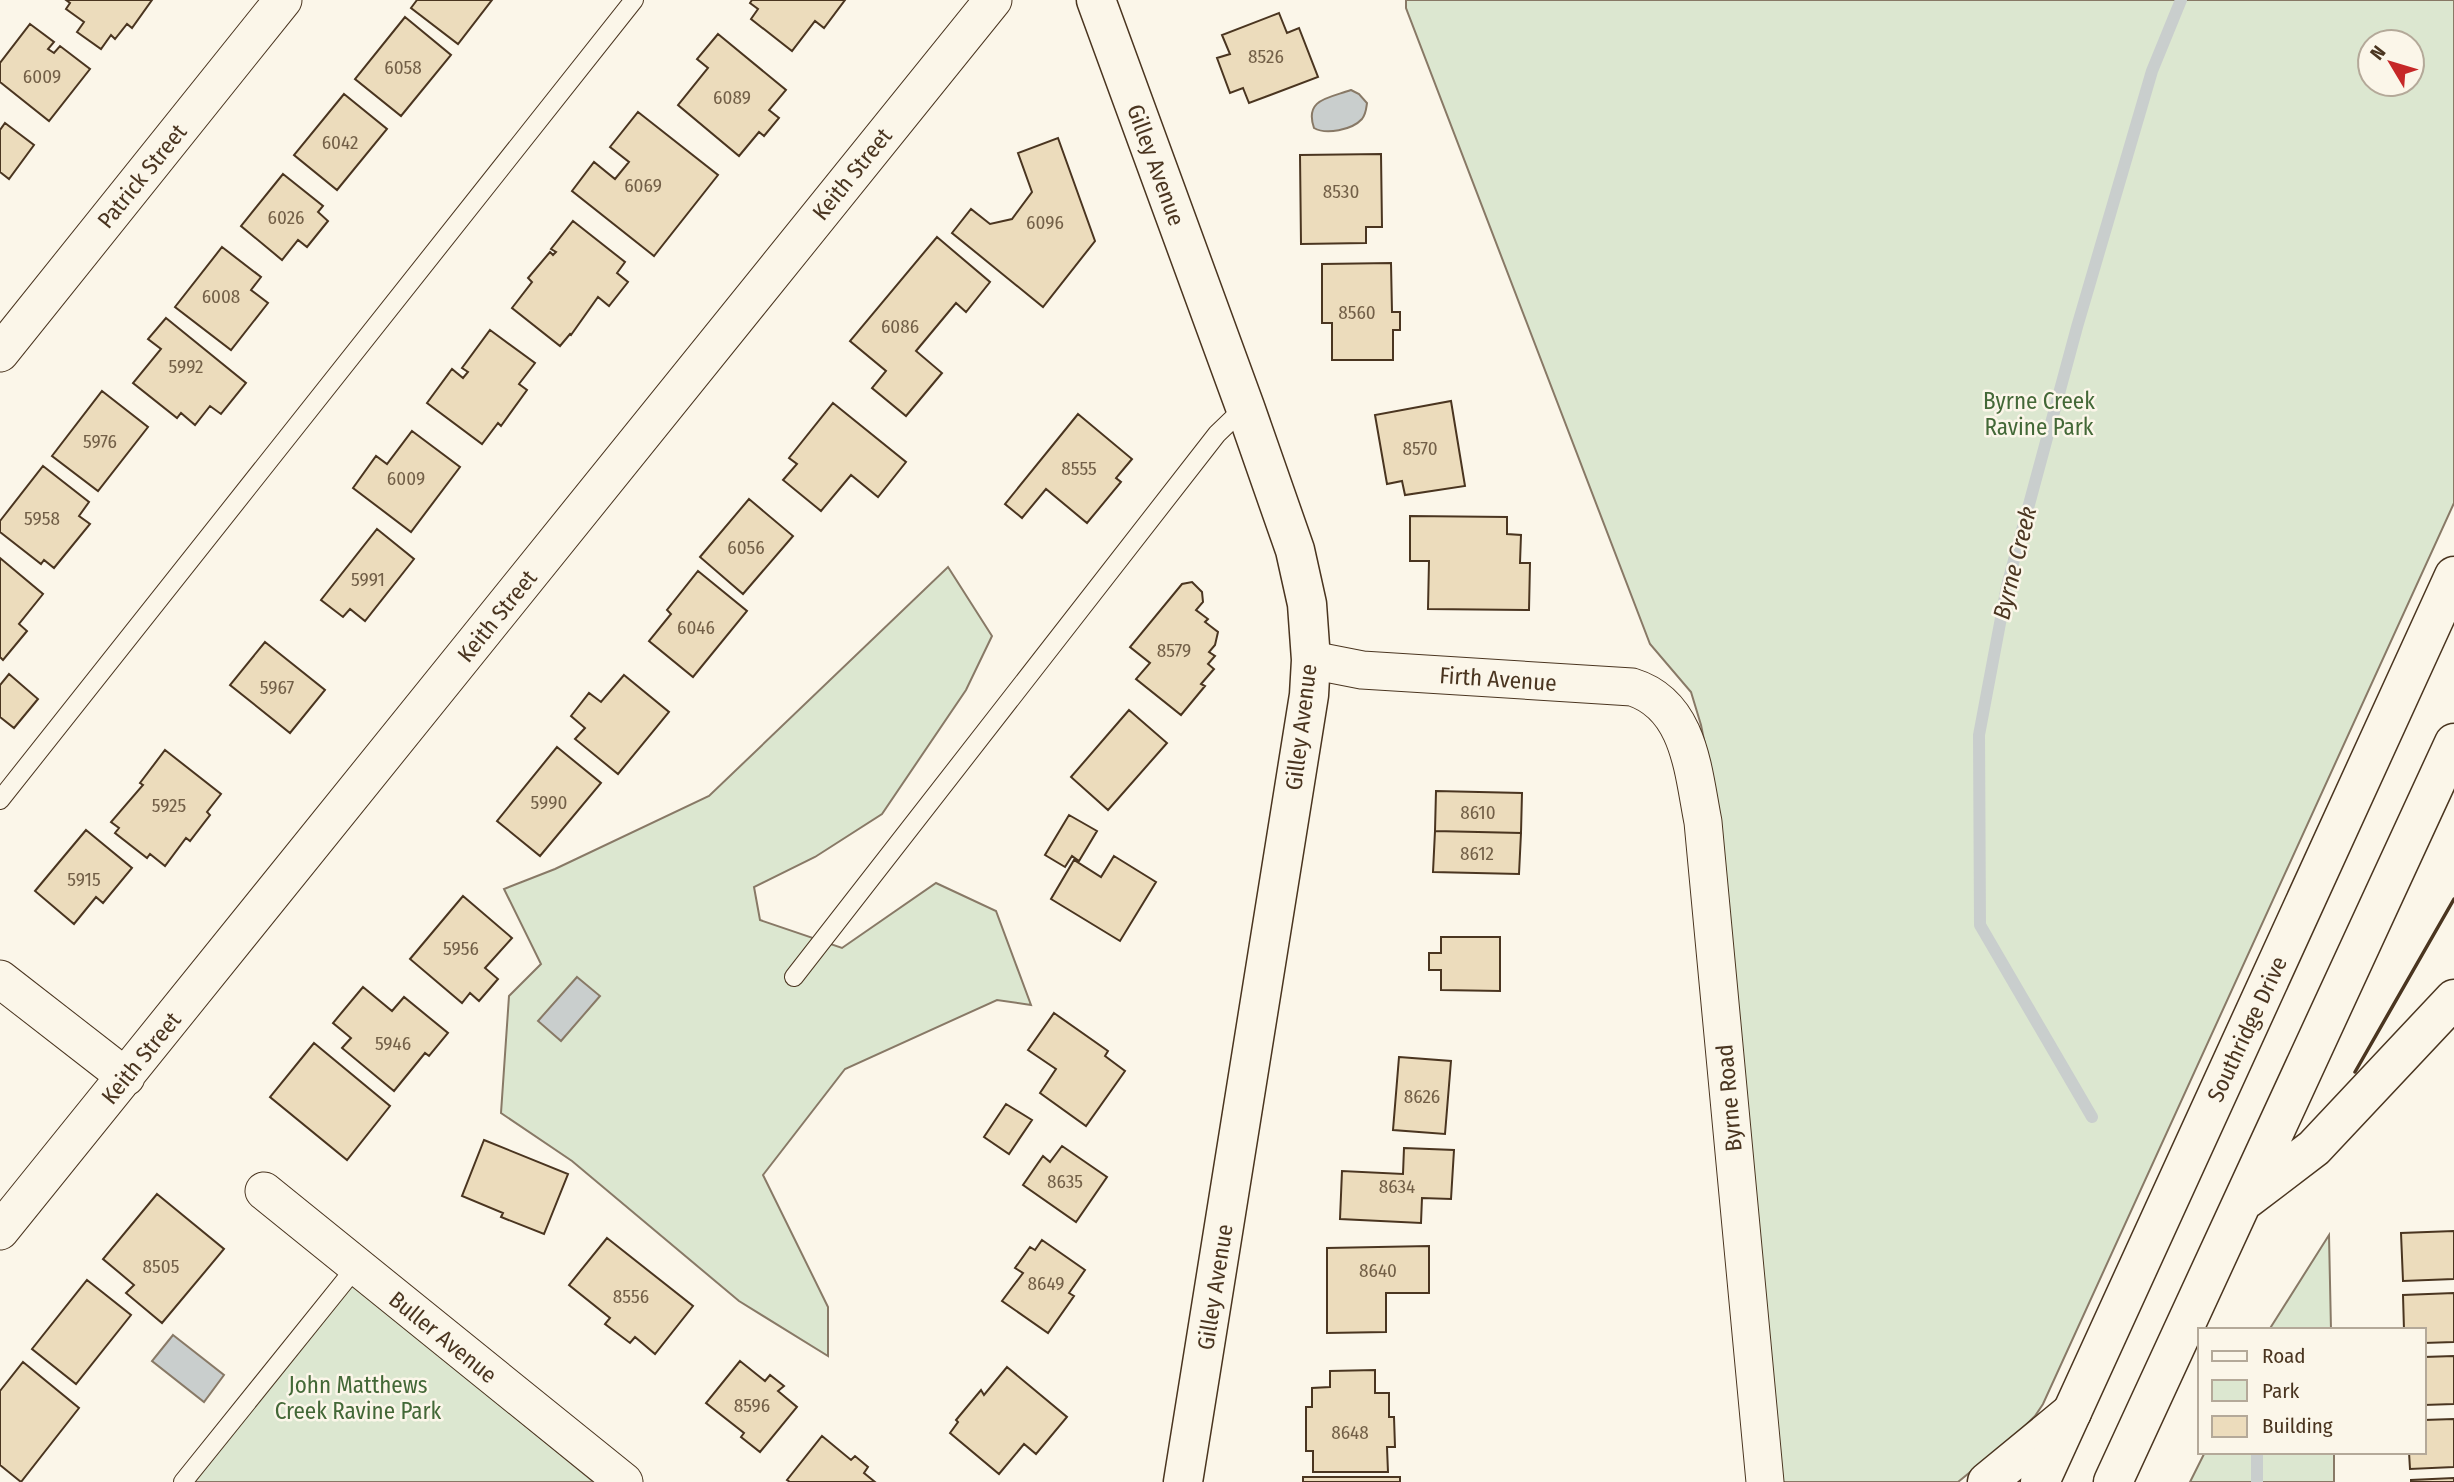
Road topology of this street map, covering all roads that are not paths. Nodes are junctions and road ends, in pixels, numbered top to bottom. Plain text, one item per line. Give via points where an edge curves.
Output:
1 (283, 0) edge
2 (634, 0) edge
3 (993, 0) edge
4 (1096, 0) edge
5 (0, 353) edge
6 (1245, 407) junction
7 (2454, 576) edge
8 (1311, 660) junction
9 (1674, 718) joint
10 (2454, 743) edge
11 (0, 800) edge
12 (794, 977) dead end
13 (0, 979) edge
14 (2454, 999) edge
15 (126, 1077) junction
16 (264, 1191) dead end
17 (2242, 1203) junction
18 (0, 1231) edge
19 (356, 1267) junction
20 (2072, 1412) junction
21 (183, 1482) edge
22 (624, 1482) edge
23 (1184, 1482) edge
24 (1765, 1482) edge
25 (1987, 1482) edge
26 (2040, 1482) edge
27 (2113, 1482) edge

1 - 5 street, Patrick Street
2 - 11 lane
3 - 15 street, Keith Street
4 - 6 main road, Gilley Avenue
6 - 8 main road, Gilley Avenue via 1295,550 1307,604
6 - 12 lane via 1217,434
7 - 20 main road, Southridge Drive
8 - 9 street, Firth Avenue via 1362,670 1632,687 1655,698
8 - 23 main road, Gilley Avenue via 1307,709
9 - 24 street, Byrne Road via 1686,737 1703,822
10 - 17 main road
13 - 15 street
14 - 17 main road via 2314,1148
15 - 18 street, Keith Street
16 - 19 street, Buller Avenue
17 - 27 main road
19 - 21 lane
19 - 22 street, Buller Avenue
20 - 25 main road
20 - 26 main road, Southridge Drive

